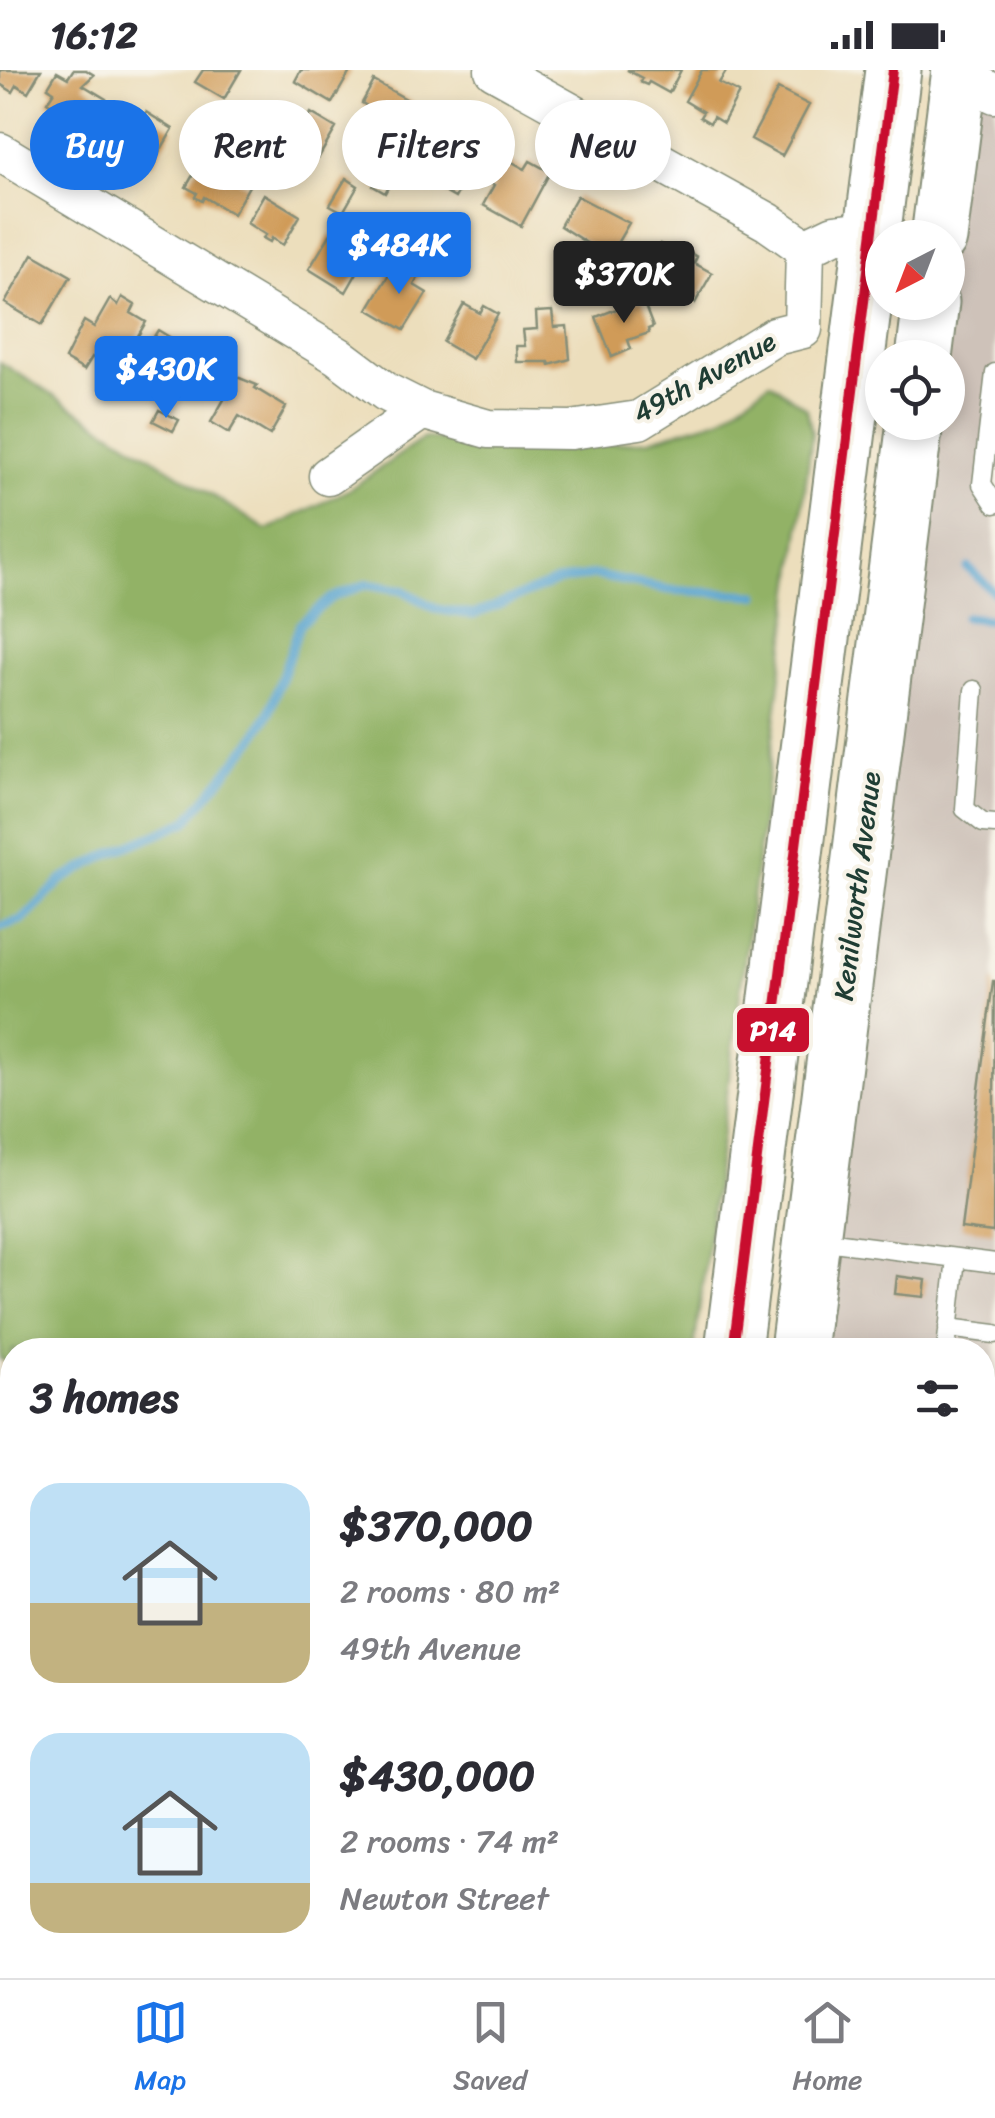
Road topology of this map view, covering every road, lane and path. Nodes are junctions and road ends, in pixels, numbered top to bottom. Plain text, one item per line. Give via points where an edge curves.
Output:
1 (494, 70) edge
2 (893, 70) edge
3 (966, 77) edge
4 (0, 152) edge
5 (875, 220) edge
6 (942, 220) edge
7 (865, 230) edge
8 (805, 248) junction
9 (803, 328) junction
10 (865, 361) edge
11 (995, 373) edge
12 (865, 398) edge
13 (422, 410) junction
14 (913, 440) edge
15 (328, 476) dead end
16 (995, 504) edge
17 (974, 690) dead end
18 (995, 824) edge
19 (759, 1144) junction
20 (812, 1239) junction
21 (956, 1258) junction
22 (995, 1263) edge
23 (948, 1328) junction
24 (995, 1334) edge
25 (735, 1338) edge
26 (800, 1338) edge
27 (947, 1338) edge

1 - 8 street
2 - 5 main road
3 - 6 main road
4 - 13 street, 49th Avenue
7 - 8 street via 834,234
8 - 9 street
9 - 10 street via 830,349
9 - 13 street, 49th Avenue via 775,336 639,420 571,430 488,429
11 - 16 lane via 982,484
12 - 19 main road
13 - 15 street
14 - 20 main road, Kenilworth Avenue
17 - 18 lane via 965,809
19 - 20 main road
19 - 25 main road
20 - 21 lane
20 - 26 main road, Kenilworth Avenue
21 - 22 lane
21 - 23 lane
23 - 24 lane
23 - 27 lane

